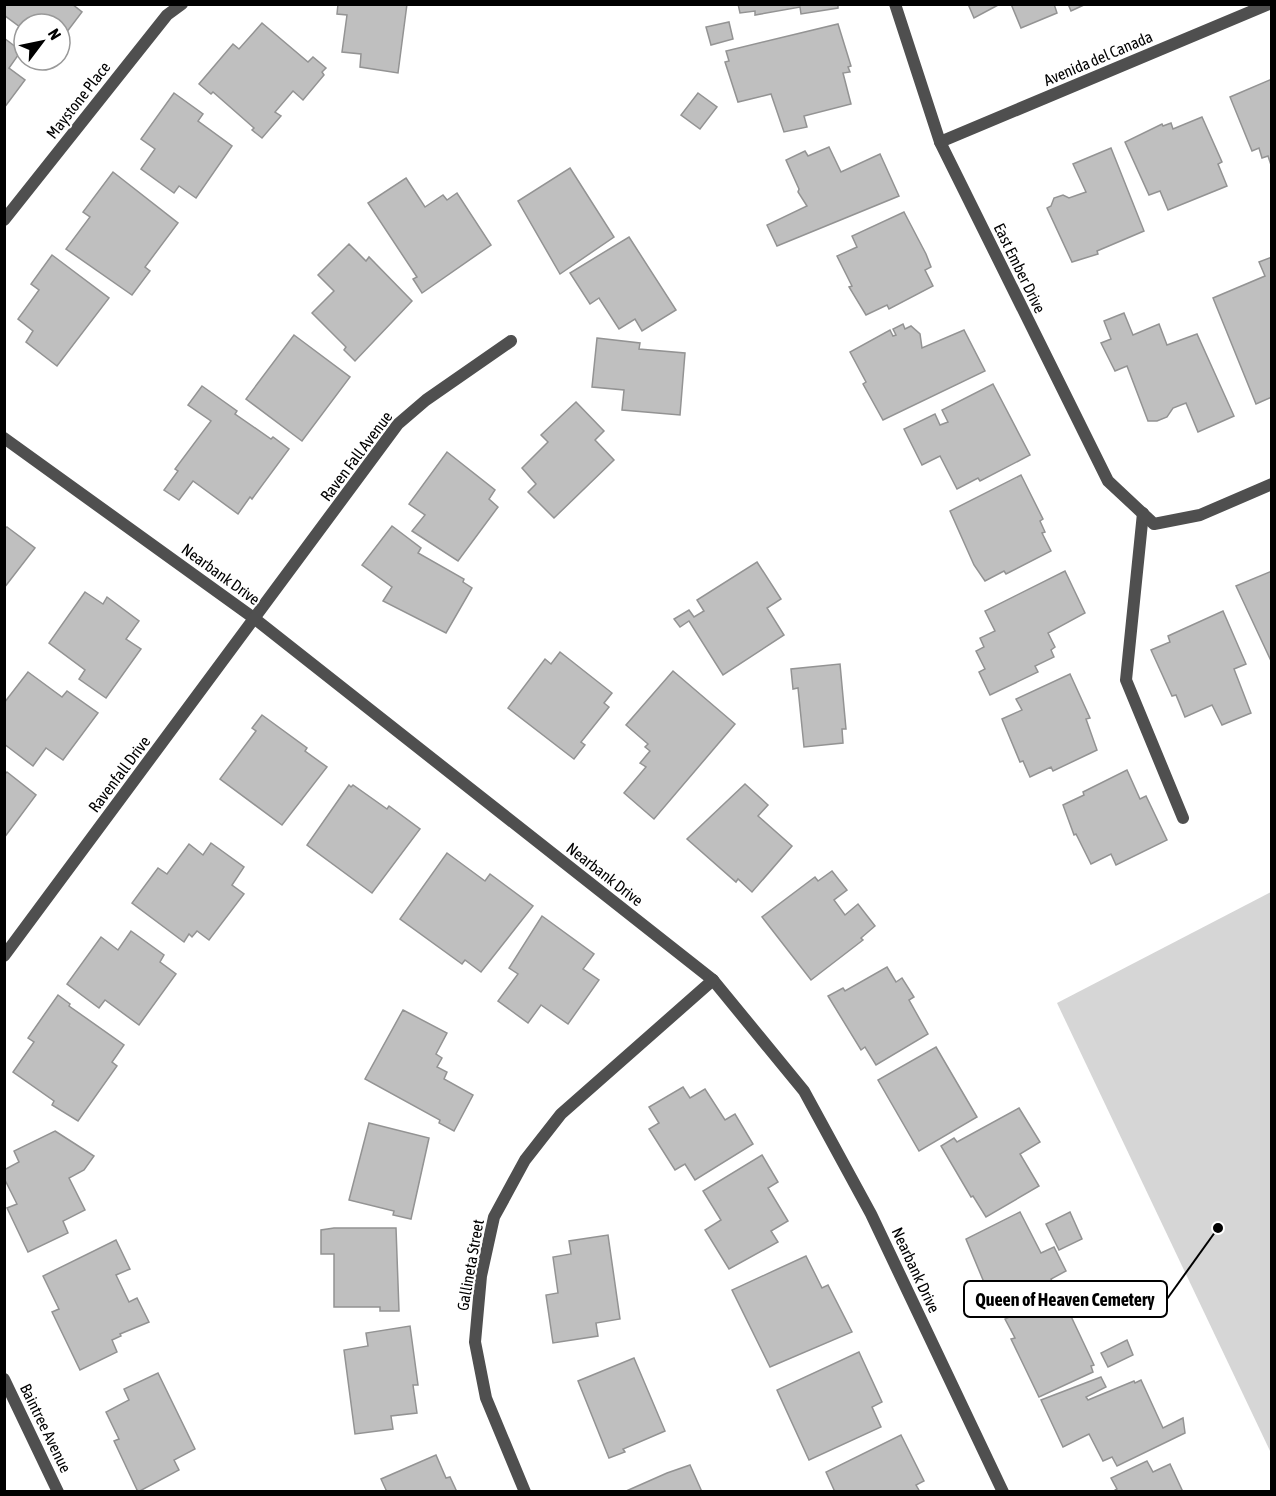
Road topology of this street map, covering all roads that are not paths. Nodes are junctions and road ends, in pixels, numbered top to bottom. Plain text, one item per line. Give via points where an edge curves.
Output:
1 (182, 4) edge
2 (895, 4) edge
3 (1269, 4) edge
4 (939, 142) junction
5 (4, 220) edge
6 (511, 341) dead end
7 (4, 438) edge
8 (1272, 484) edge
9 (1143, 513) junction
10 (255, 619) junction
11 (1183, 818) dead end
12 (6, 951) edge
13 (713, 980) junction
14 (4, 1379) edge
15 (58, 1491) edge
16 (525, 1491) edge
17 (1003, 1491) edge

1 - 5 street, Maystone Place via 167,15
2 - 4 street, East Ember Drive
3 - 4 street, Avenida del Canada
4 - 9 street, East Ember Drive via 1108,481
6 - 10 street, Raven Fall Avenue via 398,424
7 - 10 street, Nearbank Drive
8 - 9 street, East Ember Drive via 1200,515 1154,524
9 - 11 street via 1126,680
10 - 12 street, Ravenfall Drive
10 - 13 street, Nearbank Drive
13 - 16 street, Gallineta Street via 561,1114 525,1160 494,1217 481,1276 475,1342 486,1398
13 - 17 street, Nearbank Drive via 804,1091 871,1214
14 - 15 street, Baintree Avenue

